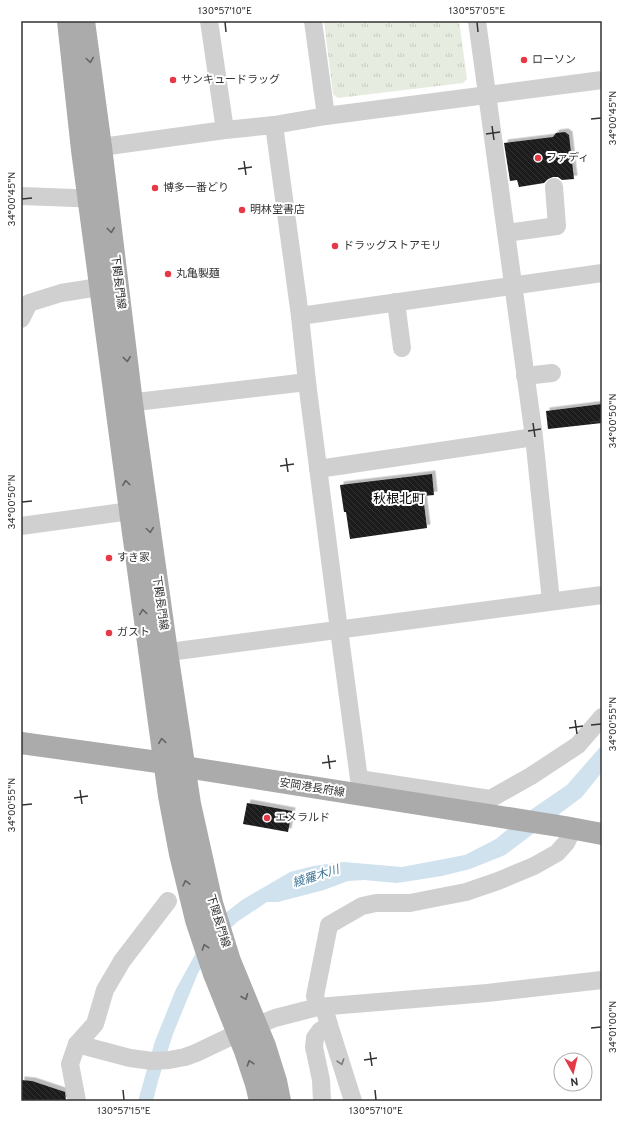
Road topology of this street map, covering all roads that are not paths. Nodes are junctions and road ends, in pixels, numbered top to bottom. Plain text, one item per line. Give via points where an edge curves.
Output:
1 (68, 21) edge
2 (84, 21) edge
3 (209, 21) edge
4 (313, 21) edge
5 (477, 21) edge
6 (602, 80) edge
7 (487, 95) junction
8 (326, 116) junction
9 (274, 125) junction
10 (225, 130) junction
11 (92, 149) junction
12 (554, 187) dead end
13 (21, 196) edge
14 (98, 199) junction
15 (506, 233) junction
16 (602, 273) edge
17 (109, 285) junction
18 (513, 286) junction
19 (396, 302) junction
20 (300, 316) junction
21 (21, 319) edge
22 (402, 348) dead end
23 (552, 373) dead end
24 (525, 376) junction
25 (306, 382) junction
26 (124, 404) junction
27 (534, 437) junction
28 (318, 469) junction
29 (130, 511) junction
30 (21, 526) edge
31 (602, 595) edge
32 (551, 601) junction
33 (339, 630) junction
34 (158, 653) junction
35 (602, 717) edge
36 (21, 743) edge
37 (175, 765) junction
38 (569, 828) junction
39 (602, 834) edge
40 (168, 901) dead end
41 (602, 980) edge
42 (321, 1007) junction
43 (329, 1025) junction
44 (248, 1029) junction
45 (77, 1044) junction
46 (77, 1101) edge
47 (260, 1101) edge
48 (280, 1101) edge
49 (322, 1101) edge
50 (353, 1101) edge

1 - 11 main road, 下関長門線
2 -> 11 main road, 下関長門線
3 - 10 street
4 - 8 street
5 - 7 street
6 - 7 street
7 - 8 street
7 - 15 street
8 - 9 street
9 - 10 street
9 - 20 street
10 - 11 street
11 - 14 main road, 下関長門線
12 - 15 street via 557,226
13 - 14 street
14 - 17 main road, 下関長門線
15 - 18 street
16 - 18 street
17 - 21 street via 61,293 29,303
17 - 26 main road, 下関長門線
18 - 19 street
18 - 24 street
19 - 20 street
19 - 22 street
20 - 25 street
23 - 24 street
24 - 27 street
25 - 26 street
25 - 28 street
29 -> 26 main road, 下関長門線
26 -> 34 main road, 下関長門線
27 - 28 street
27 - 32 street
28 - 33 street
29 - 30 street
34 -> 29 main road, 下関長門線
31 - 32 street
32 - 33 street
33 - 34 street
33 - 35 street via 359,778 490,799 578,745
34 - 37 main road, 下関長門線
36 - 37 main road, 安岡港長府線
37 - 38 main road, 安岡港長府線
37 -> 44 main road, 下関長門線 via 190,804 212,903
44 -> 37 main road, 下関長門線 via 214,974 196,920 169,796
38 - 39 main road, 安岡港長府線
38 - 42 street via 566,843 557,853 498,881 466,892 410,903 376,903 362,906 329,925 315,996
40 - 45 street via 122,961 105,990 95,1024
41 - 42 street
42 - 43 street
42 - 44 street via 275,1018
43 - 49 street via 315,1038 314,1047 321,1080
43 -> 50 street
44 - 45 street via 196,1054 152,1061
47 -> 44 main road, 下関長門線
44 - 48 main road, 下関長門線 via 276,1081
45 - 46 street via 70,1064

